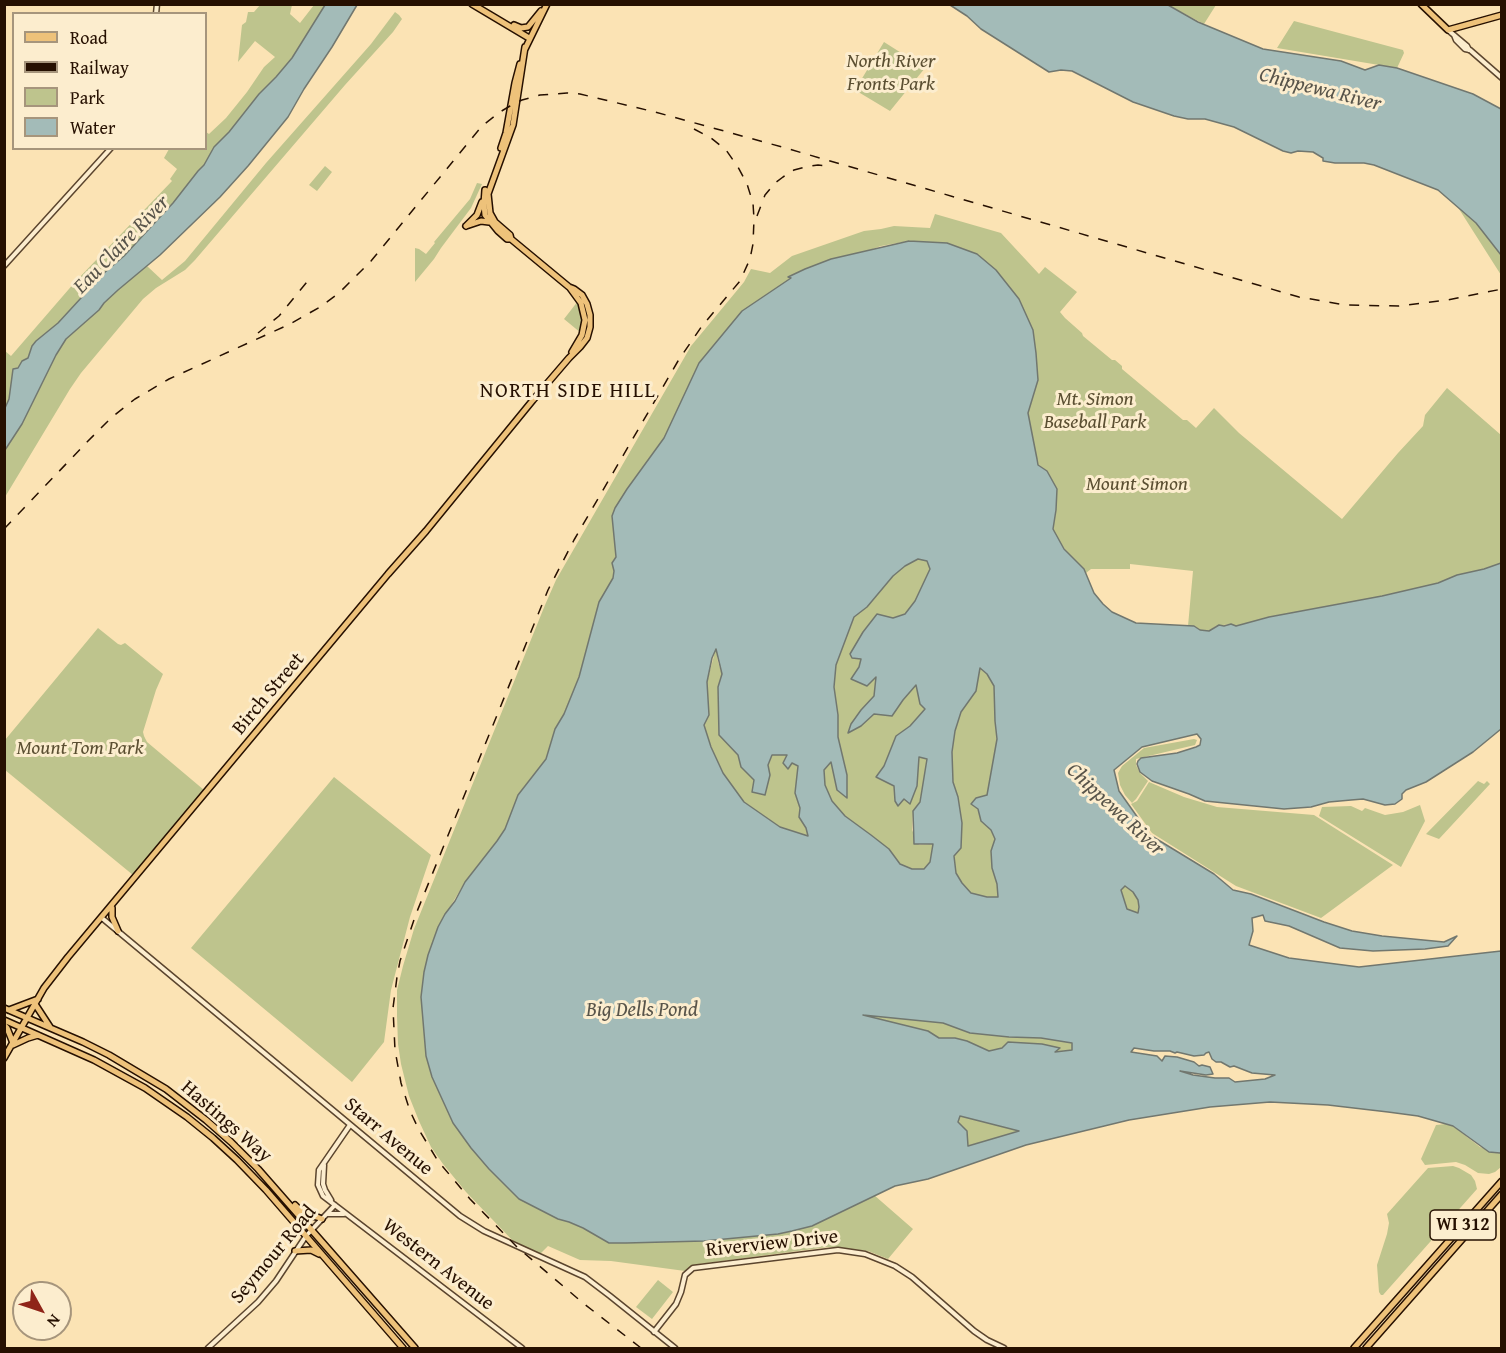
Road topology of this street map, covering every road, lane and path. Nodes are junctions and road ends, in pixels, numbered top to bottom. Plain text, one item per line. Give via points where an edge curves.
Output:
1 (472, 4) edge
2 (1419, 4) edge
3 (547, 5) edge
4 (1502, 15) edge
5 (507, 25) junction
6 (1448, 30) junction
7 (529, 38) junction
8 (525, 47) junction
9 (1502, 78) edge
10 (109, 150) edge
11 (484, 194) junction
12 (488, 214) junction
13 (492, 225) junction
14 (512, 239) junction
15 (4, 266) edge
16 (114, 903) junction
17 (102, 918) junction
18 (118, 931) junction
19 (37, 1001) junction
20 (6, 1009) edge
21 (27, 1018) junction
22 (4, 1020) edge
23 (4, 1025) edge
24 (22, 1028) junction
25 (51, 1029) junction
26 (38, 1035) junction
27 (12, 1045) junction
28 (4, 1058) edge
29 (350, 1125) junction
30 (1502, 1181) edge
31 (274, 1187) junction
32 (1502, 1194) edge
33 (336, 1205) junction
34 (327, 1214) junction
35 (348, 1215) junction
36 (322, 1220) junction
37 (312, 1230) junction
38 (306, 1236) junction
39 (295, 1251) junction
40 (326, 1258) junction
41 (656, 1329) junction
42 (208, 1348) edge
43 (403, 1348) edge
44 (416, 1348) edge
45 (522, 1348) edge
46 (675, 1348) edge
47 (1004, 1348) edge
48 (1354, 1348) edge
49 (1365, 1348) edge

1 - 5 main road
2 - 6 main road
3 - 5 main road via 528,27
3 - 7 main road
4 - 6 main road
5 - 7 main road
6 - 9 street
7 - 8 main road
8 - 11 main road via 506,133
8 - 12 main road via 513,125 488,194
10 - 15 street
11 - 12 main road
11 - 13 main road via 480,211 466,226 483,221
12 - 13 main road
12 - 14 main road
13 - 14 main road
14 - 16 main road, Birch Street via 569,287 581,303 588,318 582,335 568,358 426,531
16 - 17 main road, Birch Street
16 - 18 main road via 112,917
17 - 18 street, Starr Avenue
17 - 19 main road, Birch Street
18 - 29 street, Starr Avenue
19 - 20 main road
19 - 21 main road, Birch Street
19 - 25 main road
20 - 21 main road, Hastings Way
21 - 24 main road, Birch Street
21 - 25 main road, Hastings Way
22 - 24 main road, Hastings Way
23 - 27 main road
24 - 26 main road, Hastings Way
24 - 27 main road, Birch Street
25 - 31 main road, Hastings Way via 109,1055 180,1099 231,1142
26 - 27 main road
26 - 38 main road, Hastings Way via 94,1060 180,1112 244,1167
27 - 28 main road, Birch Street
29 - 33 street, Seymour Road via 324,1164 323,1187
29 - 41 street, Starr Avenue via 460,1216 585,1277
30 - 48 main road, WI 312
31 - 36 main road via 304,1214
31 - 37 main road, Hastings Way
32 - 49 main road, WI 312
33 - 34 street, Seymour Road
33 - 35 street, Western Avenue
34 - 35 street
34 - 36 street, Seymour Road
35 - 45 street, Western Avenue
36 - 37 street, Seymour Road
37 - 38 street, Seymour Road
37 - 44 main road, Hastings Way
38 - 39 street, Seymour Road
38 - 40 main road, Hastings Way
39 - 40 main road via 311,1250
39 - 42 street, Seymour Road via 258,1302
40 - 43 main road, Hastings Way
41 - 46 street, Starr Avenue
41 - 47 street, Riverview Drive via 676,1304 685,1275 693,1268 837,1250 866,1254 903,1270 974,1331

